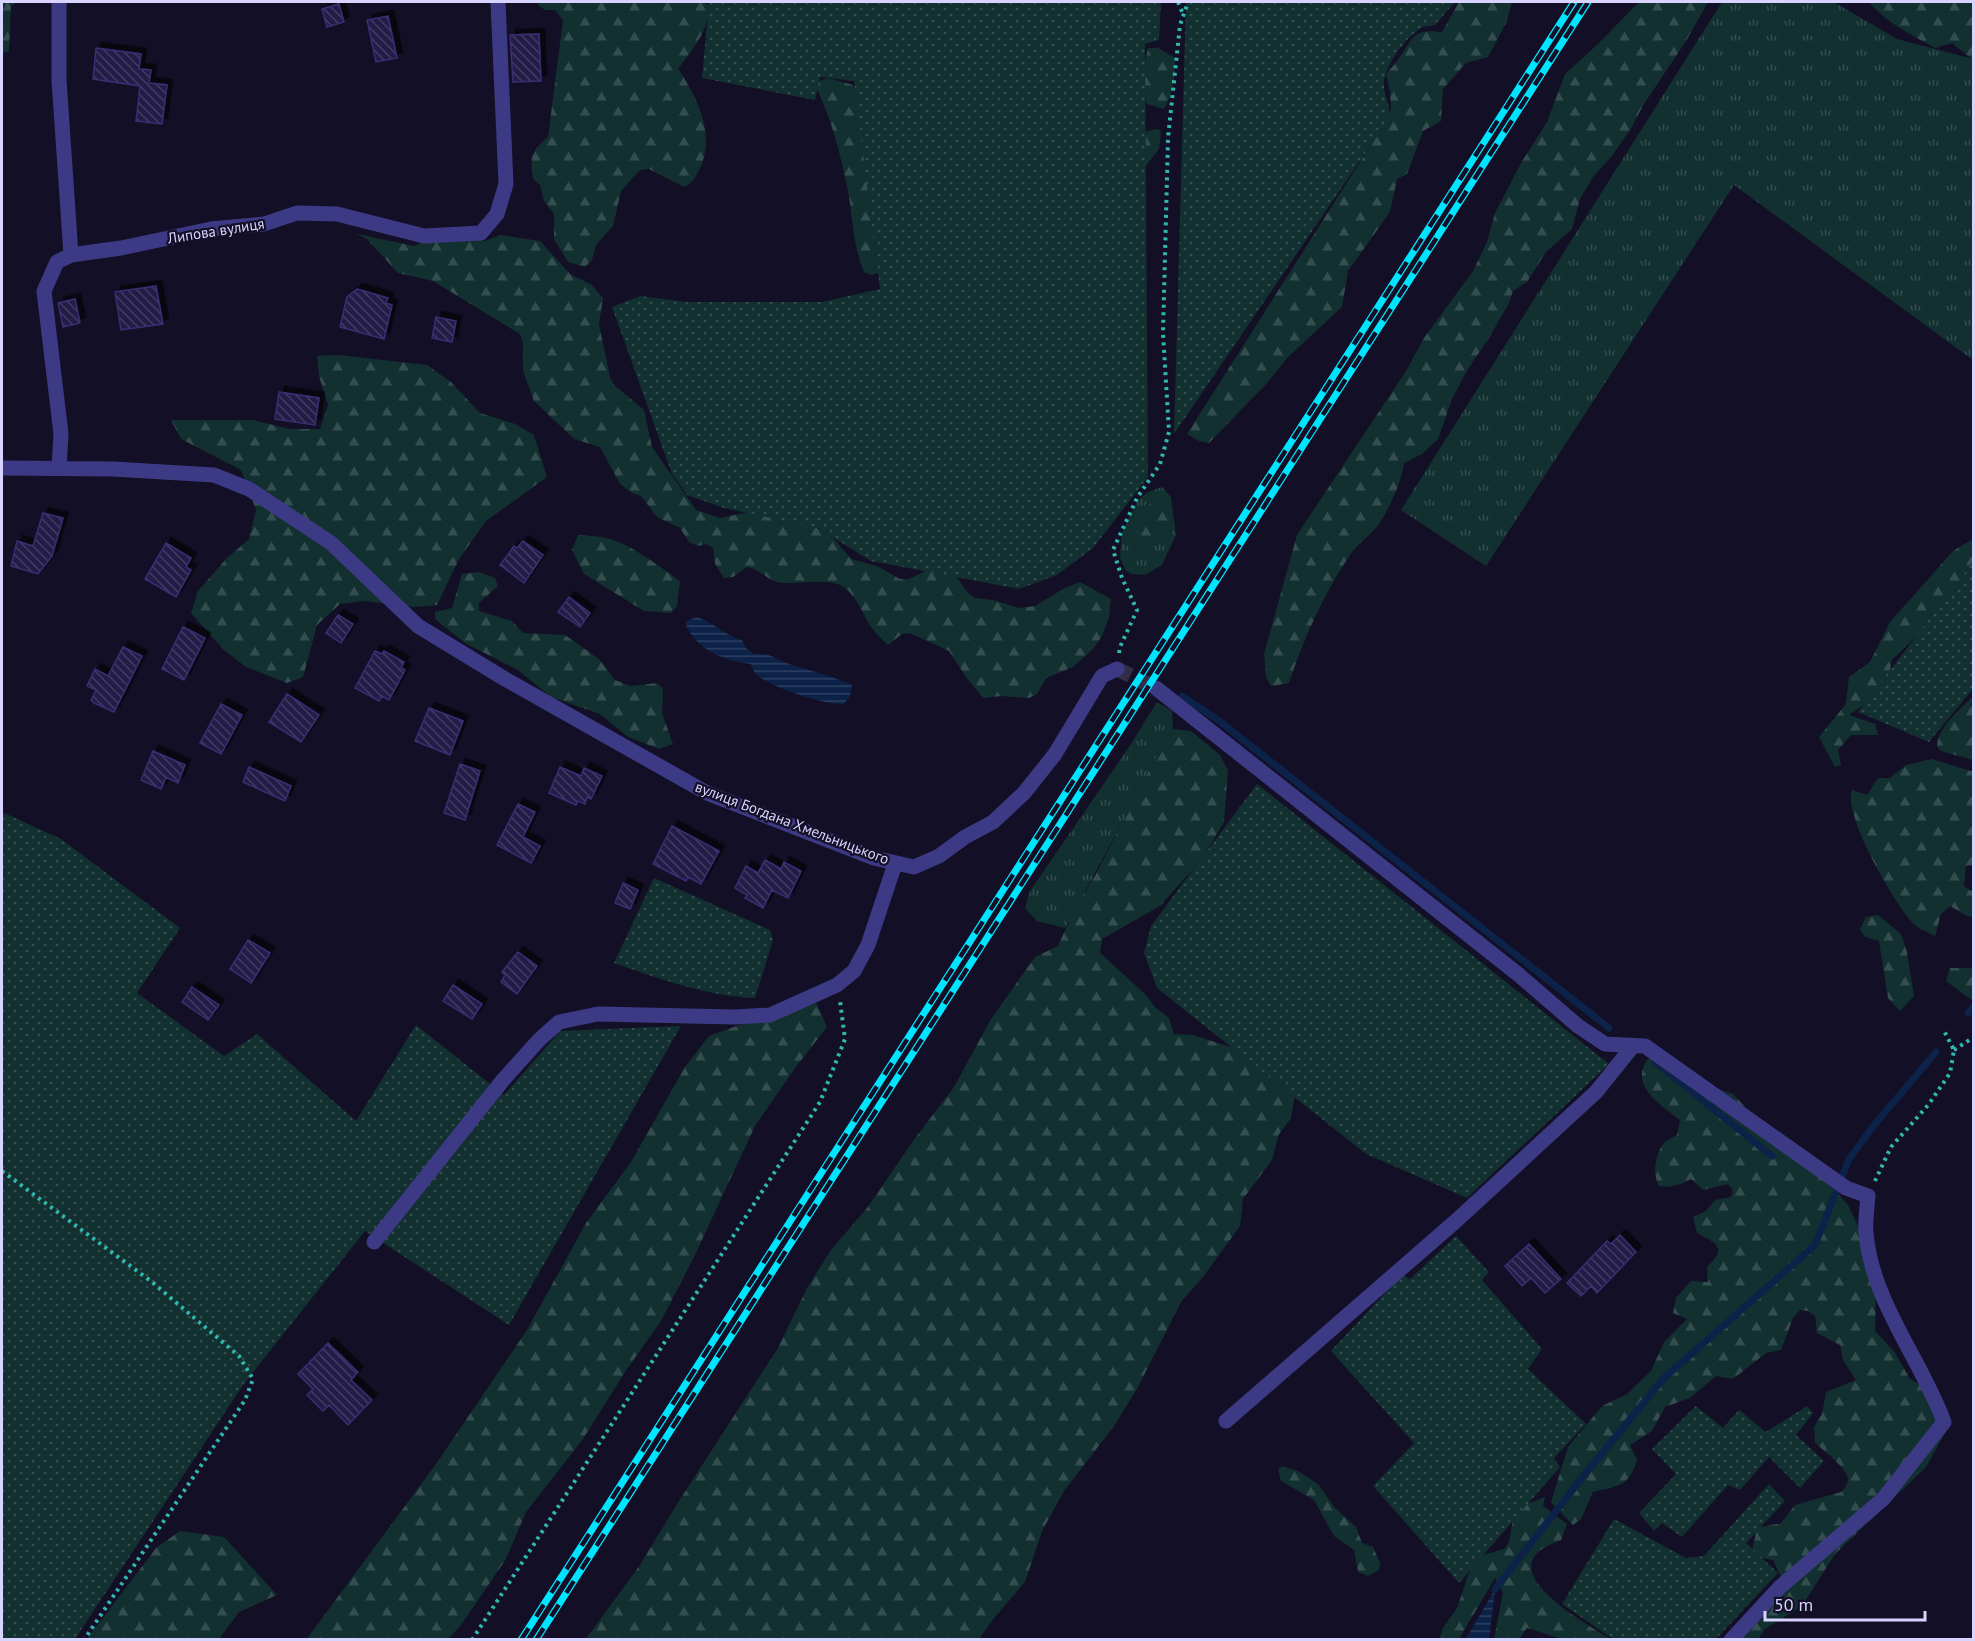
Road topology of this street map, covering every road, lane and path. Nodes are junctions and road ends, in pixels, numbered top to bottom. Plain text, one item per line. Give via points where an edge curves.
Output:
1 (59, 2) edge
2 (498, 2) edge
3 (1178, 2) edge
4 (1188, 2) edge
5 (1183, 15) junction
6 (71, 255) junction
7 (2, 468) edge
8 (59, 468) junction
9 (1117, 669) joint
10 (1156, 688) tunnel mouth
11 (895, 864) junction
12 (837, 985) junction
13 (1943, 1029) dead end
14 (1974, 1037) edge
15 (1634, 1046) junction
16 (1954, 1050) junction
17 (2, 1171) edge
18 (1868, 1196) junction
19 (374, 1242) dead end
20 (1226, 1421) dead end
21 (84, 1640) edge
22 (472, 1640) edge
23 (1731, 1640) edge

1 - 6 street via 59,80
2 - 6 street, Липова вулиця via 506,184 497,214 481,233 424,236 337,214 297,213 264,224 211,229
3 - 5 path
4 - 5 path
5 - 9 path via 1168,138 1163,333 1169,432 1160,464 1137,498 1113,550 1137,610 1120,647
6 - 8 street via 57,262 44,291 62,434
7 - 8 street, вулиця Богдана Хмельницького
8 - 11 street, вулиця Богдана Хмельницького via 214,475 249,489 331,543 418,626 505,679 707,793
9 - 11 street via 1102,676 1055,754 993,822 914,867
10 - 15 street via 1578,1026 1605,1044
11 - 12 street, вулиця Богдана Хмельницького via 868,945 854,970
12 - 19 street, вулиця Богдана Хмельницького via 770,1015 598,1014 559,1022 503,1080
12 - 22 path via 845,1039 820,1102
13 - 16 path
14 - 16 path
15 - 18 street via 1645,1046 1846,1188
15 - 20 street via 1596,1092 1527,1156
16 - 18 path via 1950,1073 1891,1147
17 - 21 path via 152,1282 239,1356 253,1379 233,1419
18 - 23 street via 1866,1233 1875,1277 1944,1422 1883,1499 1780,1587

